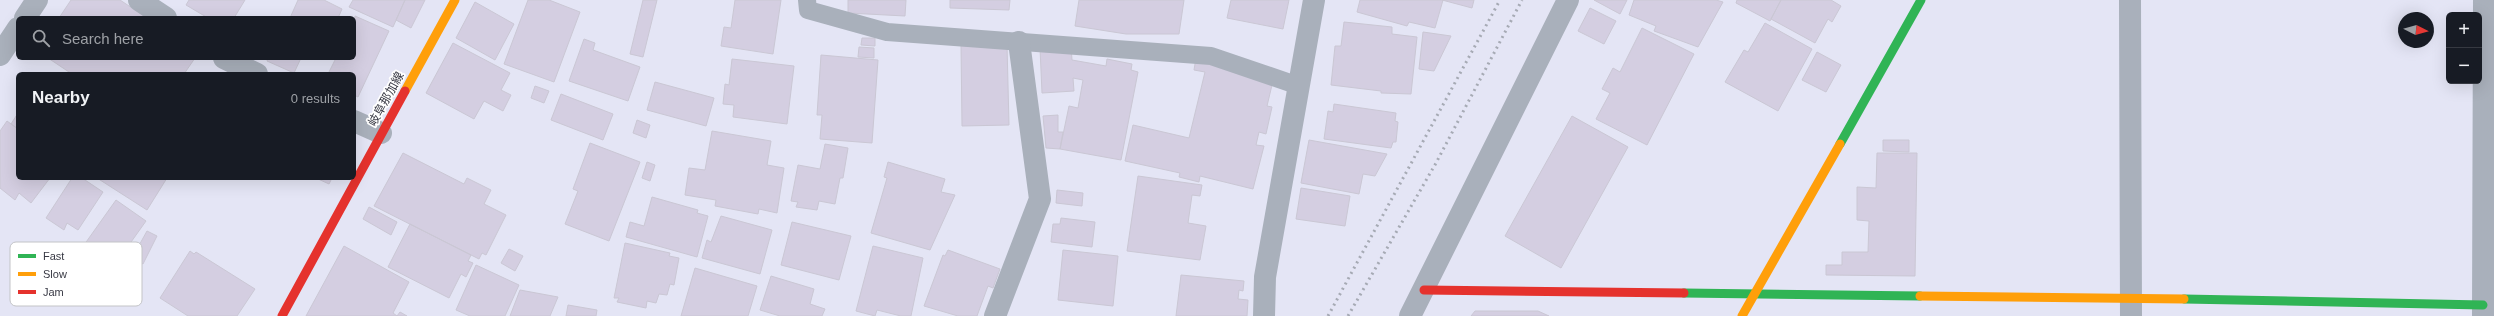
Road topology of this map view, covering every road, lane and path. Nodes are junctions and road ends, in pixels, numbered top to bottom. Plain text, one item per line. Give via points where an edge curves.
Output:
1 (37, 0) edge
2 (139, 0) edge
3 (455, 0) edge
4 (807, 0) edge
5 (1314, 0) edge
6 (1568, 0) edge
7 (1921, 0) edge
8 (2130, 0) edge
9 (2484, 0) edge
10 (26, 16) edge
11 (163, 16) edge
12 (16, 31) edge
13 (1019, 42) junction
14 (0, 54) edge
15 (228, 60) edge
16 (253, 72) edge
17 (1299, 86) junction
18 (356, 122) edge
19 (381, 133) junction
20 (356, 179) edge
21 (356, 180) edge
22 (1424, 290) junction
23 (1754, 294) junction
24 (2131, 307) edge
25 (2483, 310) edge
26 (282, 316) edge
27 (994, 316) edge
28 (1264, 316) edge
29 (1410, 316) edge
30 (1742, 316) edge

1 - 10 street
2 - 11 street
3 - 19 street, 岐阜那加線
4 - 13 lane via 808,10 887,32
5 - 17 street
6 - 22 street
7 - 23 street
8 - 24 street
9 - 25 street
12 - 14 street
13 - 17 lane via 1211,56
13 - 27 street via 1040,199
15 - 16 street
17 - 28 street via 1265,277
18 - 19 street
19 - 20 street, 岐阜那加線
21 - 26 street, 岐阜那加線
22 - 23 street
22 - 29 street
23 - 24 street
23 - 30 street
24 - 25 street

